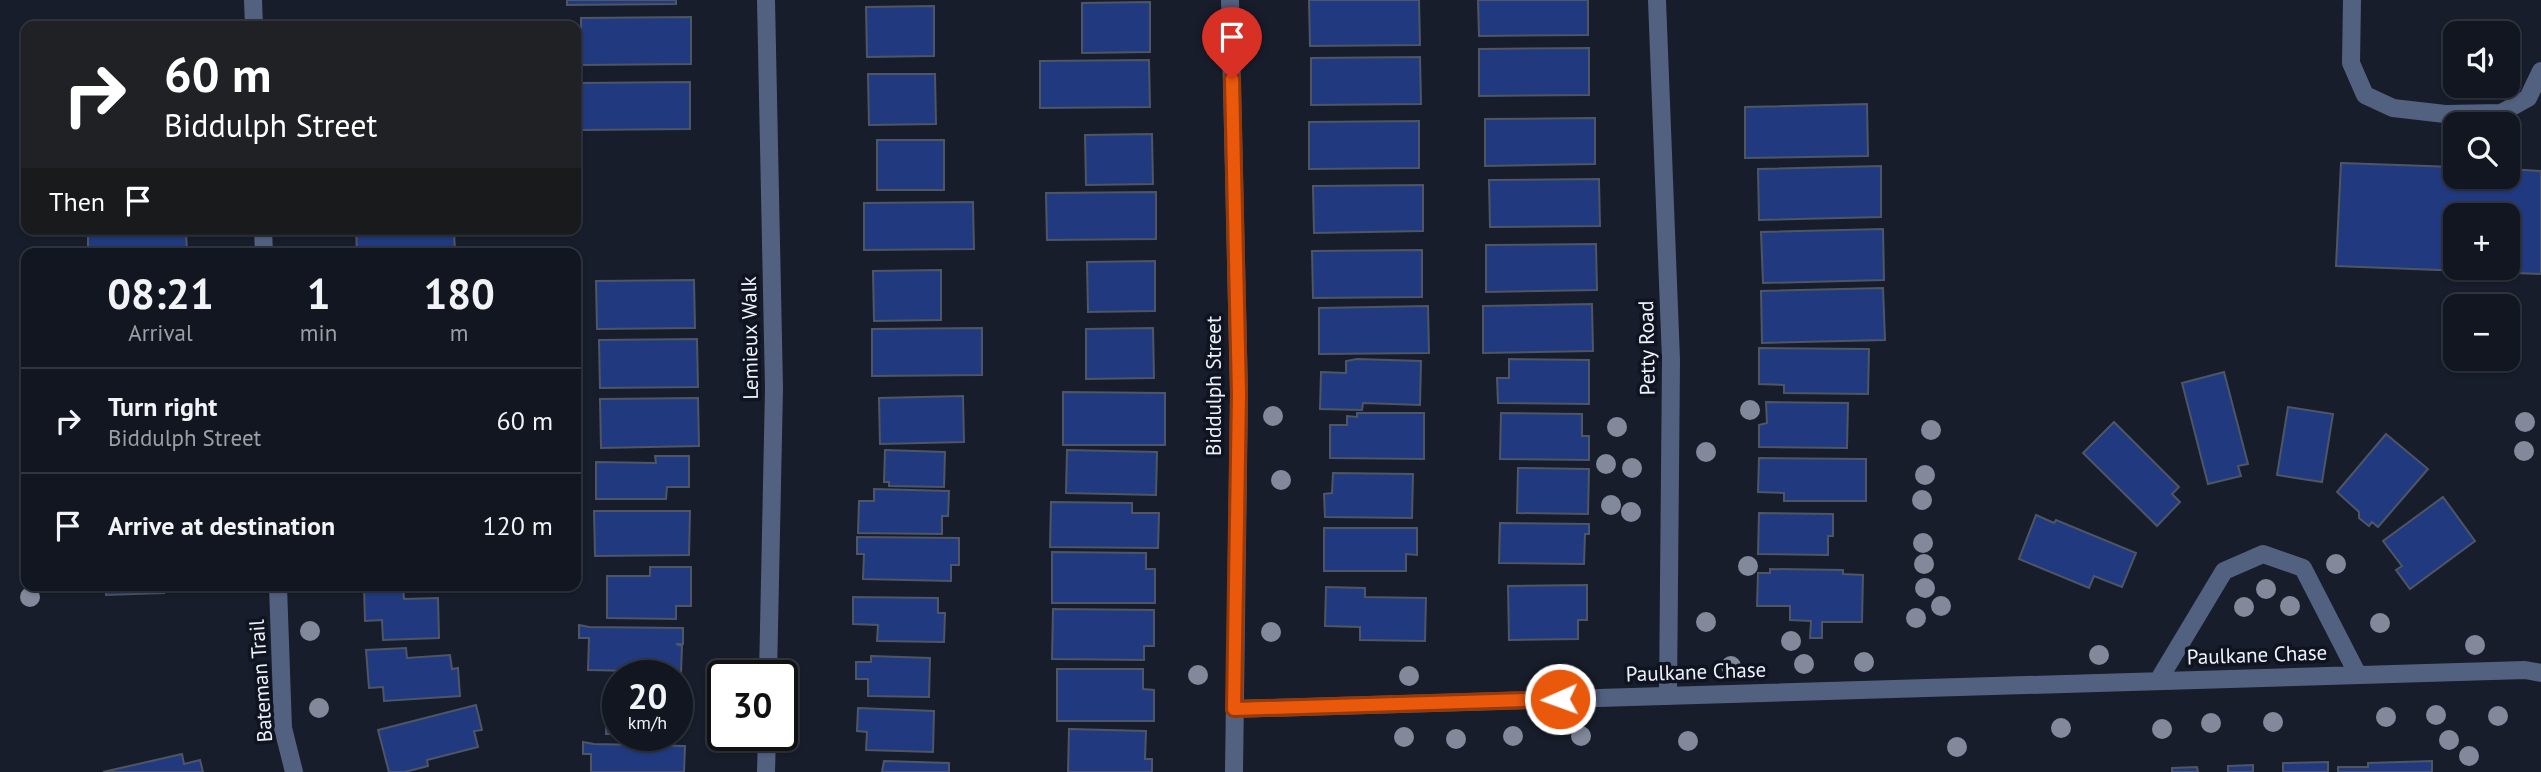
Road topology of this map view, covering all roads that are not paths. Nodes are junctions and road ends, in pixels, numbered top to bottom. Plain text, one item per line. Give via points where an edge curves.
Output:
1 (253, 0) edge
2 (766, 0) edge
3 (1230, 0) edge
4 (1657, 0) edge
5 (2352, 0) edge
6 (254, 21) edge
7 (2541, 71) edge
8 (278, 591) edge
9 (768, 660) edge
10 (2541, 673) edge
11 (2358, 675) junction
12 (2158, 681) junction
13 (1668, 696) junction
14 (1234, 709) junction
15 (767, 751) edge
16 (294, 772) edge
17 (766, 772) edge
18 (1234, 772) edge

1 - 6 street
2 - 9 street, Lemieux Walk via 774,388
3 - 14 street, Biddulph Street via 1239,394
4 - 13 street, Petty Road via 1671,360
5 - 7 street via 2351,63 2365,94 2393,108 2445,114 2501,113 2528,98
8 - 16 street, Bateman Trail via 283,727
10 - 11 street, Paulkane Chase
11 - 12 street, Paulkane Chase
11 - 12 street, Paulkane Chase via 2303,568 2263,554 2224,571
12 - 13 street, Paulkane Chase
13 - 14 street, Paulkane Chase
14 - 18 street, Biddulph Street
15 - 17 street

